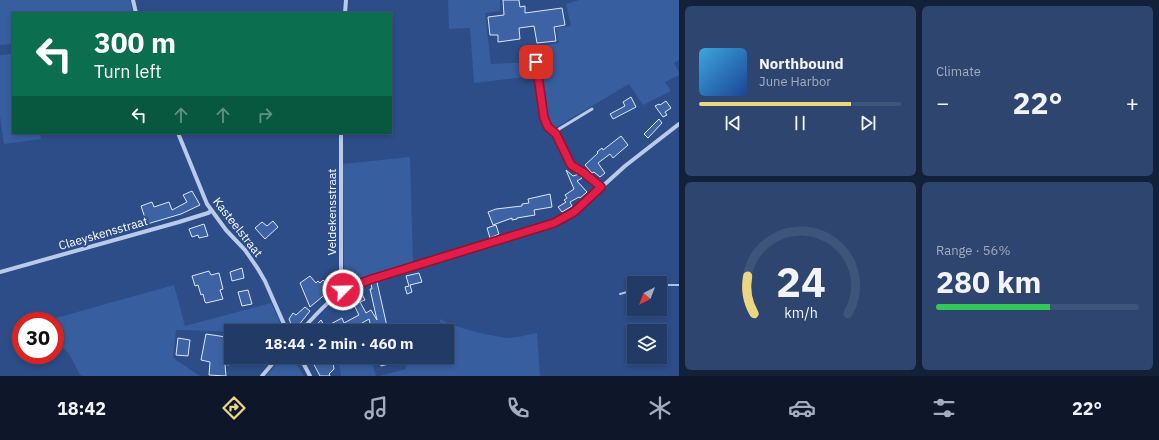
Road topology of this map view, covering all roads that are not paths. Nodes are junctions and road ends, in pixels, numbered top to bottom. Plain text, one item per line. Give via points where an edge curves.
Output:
1 (133, 0) edge
2 (346, 0) edge
3 (136, 12) edge
4 (345, 12) edge
5 (536, 62) dead end
6 (592, 109) dead end
7 (679, 124) edge
8 (178, 134) edge
9 (341, 134) edge
10 (556, 134) junction
11 (601, 187) junction
12 (211, 211) junction
13 (0, 272) edge
14 (343, 290) junction
15 (284, 324) edge
16 (308, 324) edge
17 (272, 364) edge
18 (304, 364) edge
19 (262, 376) edge
20 (310, 376) edge

1 - 3 street
2 - 4 street
5 - 10 lane via 544,118 548,127
6 - 10 lane via 559,129
7 - 11 street
8 - 12 street, Kasteelstraat
9 - 14 street, Veldekensstraat
10 - 11 lane via 571,165
11 - 14 street via 574,212 554,223
12 - 13 street, Claeyskensstraat via 208,214
12 - 15 street, Kasteelstraat via 258,269
14 - 16 street
17 - 19 street
18 - 20 street

